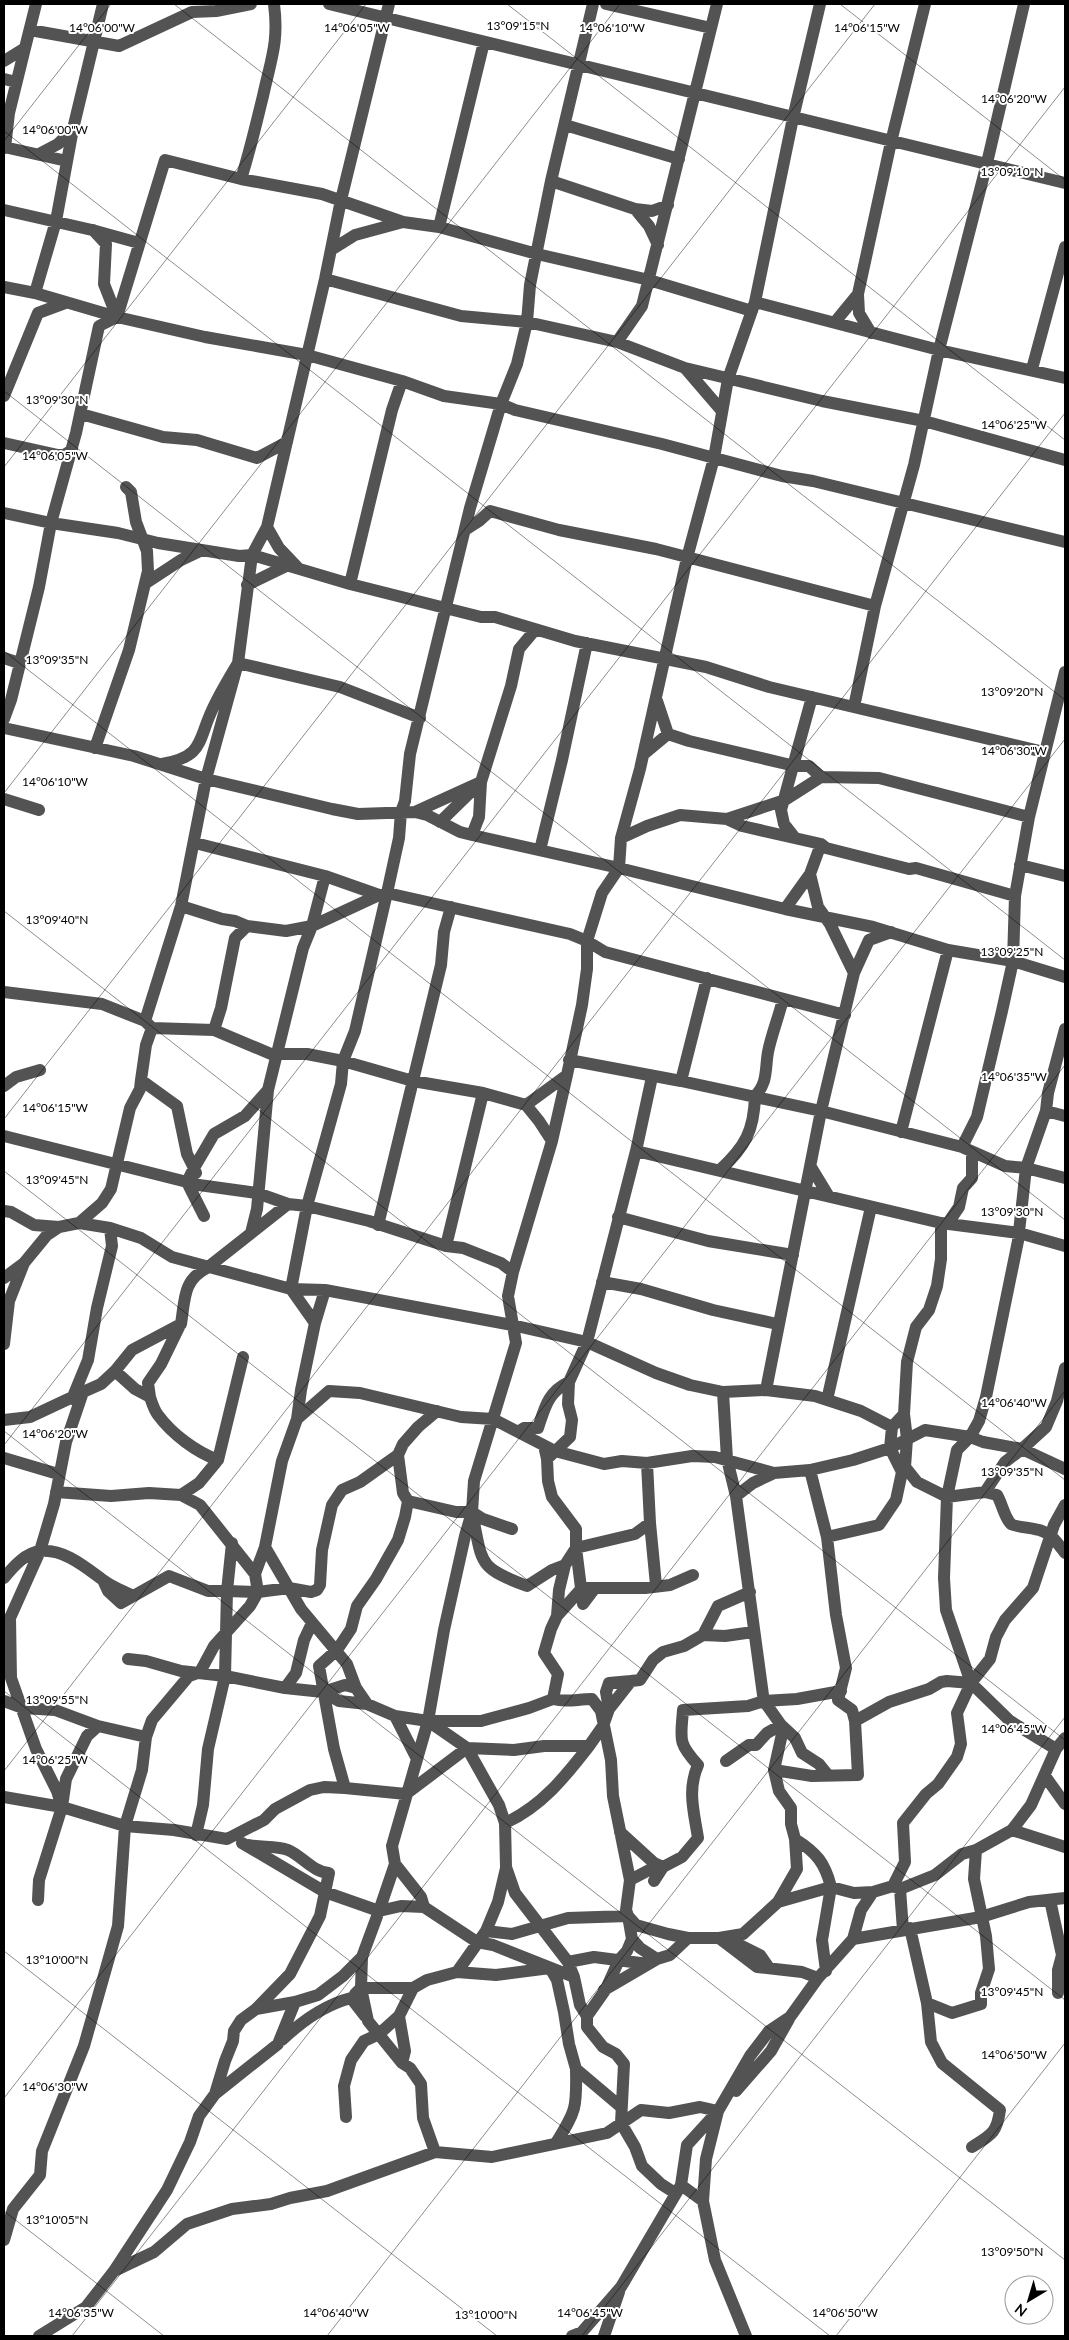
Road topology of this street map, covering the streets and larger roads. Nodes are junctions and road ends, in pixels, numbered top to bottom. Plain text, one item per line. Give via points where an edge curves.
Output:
1 (36, 4) edge
2 (103, 4) edge
3 (251, 4) edge
4 (274, 4) edge
5 (329, 4) edge
6 (390, 4) edge
7 (592, 4) edge
8 (606, 4) edge
9 (717, 4) edge
10 (820, 4) edge
11 (925, 4) edge
12 (1024, 4) edge
13 (218, 8) edge
14 (189, 9) edge
15 (386, 19) junction
16 (711, 28) junction
17 (30, 30) junction
18 (95, 42) junction
19 (484, 42) junction
20 (25, 48) junction
21 (4, 61) edge
22 (578, 65) junction
23 (10, 80) edge
24 (695, 94) junction
25 (6, 115) edge
26 (793, 118) junction
27 (565, 125) junction
28 (73, 129) junction
29 (891, 142) junction
30 (4, 147) edge
31 (40, 154) junction
32 (679, 159) junction
33 (67, 161) junction
34 (987, 163) junction
35 (241, 179) junction
36 (551, 181) junction
37 (1065, 183) edge
38 (341, 200) junction
39 (668, 205) junction
40 (636, 209) junction
41 (4, 210) edge
42 (56, 221) junction
43 (403, 222) junction
44 (439, 227) junction
45 (92, 230) junction
46 (139, 243) junction
47 (658, 245) junction
48 (1065, 247) edge
49 (331, 250) junction
50 (537, 254) junction
51 (325, 279) junction
52 (649, 280) junction
53 (4, 287) edge
54 (35, 293) junction
55 (858, 294) junction
56 (65, 303) junction
57 (754, 307) junction
58 (117, 317) junction
59 (528, 322) junction
60 (835, 322) junction
61 (872, 333) junction
62 (617, 342) junction
63 (939, 350) junction
64 (307, 355) junction
65 (685, 368) junction
66 (1032, 370) junction
67 (1065, 378) edge
68 (728, 379) junction
69 (402, 380) junction
70 (4, 396) edge
71 (501, 404) junction
72 (722, 411) junction
73 (81, 414) junction
74 (924, 422) junction
75 (286, 442) junction
76 (4, 443) edge
77 (72, 450) junction
78 (714, 458) junction
79 (1065, 460) edge
80 (478, 477) junction
81 (126, 487) dead end
82 (905, 503) junction
83 (490, 511) junction
84 (4, 513) edge
85 (51, 523) junction
86 (266, 527) junction
87 (465, 530) junction
88 (144, 539) junction
89 (1065, 542) edge
90 (202, 550) junction
91 (252, 555) junction
92 (687, 558) junction
93 (293, 566) junction
94 (146, 583) junction
95 (350, 584) junction
96 (247, 585) junction
97 (875, 606) junction
98 (446, 608) junction
99 (535, 630) junction
100 (587, 643) junction
101 (4, 658) edge
102 (666, 658) junction
103 (19, 663) junction
104 (238, 663) junction
105 (1064, 680) edge
106 (812, 697) junction
107 (657, 700) junction
108 (854, 707) junction
109 (420, 718) junction
110 (4, 719) edge
111 (4, 728) edge
112 (668, 734) junction
113 (95, 748) junction
114 (1044, 752) junction
115 (644, 754) junction
116 (160, 764) junction
117 (795, 766) junction
118 (822, 777) junction
119 (206, 779) junction
120 (481, 782) junction
121 (4, 799) edge
122 (785, 800) junction
123 (39, 810) dead end
124 (401, 812) junction
125 (416, 812) junction
126 (1028, 817) junction
127 (727, 820) junction
128 (440, 822) junction
129 (472, 835) junction
130 (621, 838) junction
131 (795, 838) junction
132 (195, 843) junction
133 (821, 844) junction
134 (540, 850) junction
135 (1020, 866) junction
136 (619, 868) junction
137 (810, 874) junction
138 (325, 876) junction
139 (1065, 876) edge
140 (383, 894) junction
141 (1015, 896) junction
142 (181, 906) junction
143 (451, 907) junction
144 (785, 909) junction
145 (824, 918) junction
146 (246, 926) junction
147 (312, 926) junction
148 (891, 932) junction
149 (587, 941) junction
150 (948, 950) junction
151 (1013, 961) junction
152 (854, 972) junction
153 (1065, 977) edge
154 (707, 978) junction
155 (4, 992) edge
156 (783, 999) junction
157 (845, 1014) junction
158 (148, 1024) junction
159 (1065, 1029) edge
160 (214, 1030) junction
161 (276, 1054) junction
162 (569, 1060) junction
163 (343, 1061) junction
164 (40, 1070) dead end
165 (567, 1075) junction
166 (652, 1077) junction
167 (141, 1080) junction
168 (413, 1081) junction
169 (681, 1081) junction
170 (4, 1086) edge
171 (268, 1090) junction
172 (483, 1092) junction
173 (755, 1096) junction
174 (526, 1105) junction
175 (822, 1111) junction
176 (1046, 1111) junction
177 (1065, 1116) edge
178 (901, 1132) junction
179 (4, 1136) edge
180 (552, 1141) junction
181 (967, 1150) junction
182 (636, 1151) junction
183 (118, 1163) junction
184 (1005, 1166) junction
185 (811, 1167) junction
186 (194, 1168) junction
187 (1026, 1168) junction
188 (720, 1170) junction
189 (1065, 1178) edge
190 (193, 1183) junction
191 (807, 1190) junction
192 (257, 1194) junction
193 (828, 1195) junction
194 (1022, 1196) junction
195 (288, 1204) junction
196 (308, 1206) junction
197 (871, 1207) junction
198 (4, 1210) edge
199 (204, 1216) dead end
200 (618, 1218) junction
201 (79, 1223) junction
202 (944, 1223) junction
203 (378, 1225) junction
204 (59, 1226) junction
205 (110, 1228) junction
206 (251, 1233) junction
207 (1019, 1233) junction
208 (446, 1246) junction
209 (1065, 1246) edge
210 (792, 1255) junction
211 (24, 1263) junction
212 (207, 1268) junction
213 (513, 1272) junction
214 (4, 1278) edge
215 (602, 1282) junction
216 (291, 1289) junction
217 (325, 1290) junction
218 (316, 1323) junction
219 (181, 1324) junction
220 (778, 1324) junction
221 (512, 1325) junction
222 (532, 1330) junction
223 (587, 1342) junction
224 (516, 1343) junction
225 (4, 1344) edge
226 (243, 1357) dead end
227 (1065, 1368) edge
228 (115, 1371) junction
229 (569, 1382) junction
230 (766, 1390) junction
231 (722, 1392) junction
232 (78, 1395) junction
233 (150, 1397) junction
234 (827, 1400) junction
235 (436, 1411) junction
236 (904, 1414) junction
237 (493, 1418) junction
238 (297, 1419) junction
239 (4, 1420) edge
240 (892, 1426) junction
241 (518, 1432) junction
242 (570, 1437) junction
243 (970, 1437) junction
244 (907, 1439) junction
245 (890, 1448) junction
246 (1022, 1449) junction
247 (551, 1455) junction
248 (398, 1456) junction
249 (4, 1458) edge
250 (580, 1458) junction
251 (727, 1459) junction
252 (218, 1460) junction
253 (647, 1463) junction
254 (1065, 1469) edge
255 (810, 1470) junction
256 (774, 1473) junction
257 (58, 1474) junction
258 (56, 1492) junction
259 (986, 1492) junction
260 (181, 1495) junction
261 (736, 1496) junction
262 (947, 1497) junction
263 (408, 1500) junction
264 (1065, 1505) edge
265 (472, 1512) junction
266 (650, 1523) junction
267 (512, 1529) dead end
268 (1051, 1536) junction
269 (827, 1537) junction
270 (232, 1544) junction
271 (265, 1547) junction
272 (576, 1548) junction
273 (40, 1551) junction
274 (1065, 1553) edge
275 (565, 1565) junction
276 (255, 1574) junction
277 (693, 1574) dead end
278 (4, 1578) edge
279 (656, 1585) junction
280 (289, 1588) junction
281 (589, 1588) junction
282 (227, 1590) junction
283 (258, 1592) junction
284 (750, 1592) junction
285 (557, 1616) junction
286 (312, 1623) junction
287 (227, 1632) junction
288 (753, 1632) junction
289 (702, 1635) junction
290 (336, 1650) junction
291 (128, 1659) dead end
292 (319, 1666) junction
293 (200, 1672) junction
294 (296, 1673) junction
295 (225, 1676) junction
296 (971, 1684) junction
297 (285, 1688) junction
298 (356, 1688) junction
299 (841, 1691) junction
300 (323, 1692) junction
301 (553, 1699) junction
302 (4, 1701) edge
303 (764, 1701) junction
304 (367, 1704) junction
305 (23, 1708) junction
306 (395, 1716) junction
307 (428, 1721) junction
308 (855, 1721) junction
309 (781, 1725) junction
310 (98, 1726) junction
311 (602, 1726) junction
312 (146, 1737) junction
313 (1062, 1743) edge
314 (589, 1746) junction
315 (466, 1748) junction
316 (417, 1759) junction
317 (726, 1760) dead end
318 (774, 1770) junction
319 (827, 1774) junction
320 (1045, 1776) junction
321 (345, 1788) junction
322 (406, 1794) junction
323 (4, 1797) edge
324 (1065, 1804) edge
325 (62, 1807) junction
326 (505, 1824) junction
327 (125, 1826) junction
328 (1012, 1830) junction
329 (620, 1832) junction
330 (196, 1835) junction
331 (227, 1839) junction
332 (795, 1839) junction
333 (242, 1843) junction
334 (1065, 1848) edge
335 (976, 1850) junction
336 (395, 1864) junction
337 (506, 1867) junction
338 (663, 1867) junction
339 (630, 1880) junction
340 (654, 1881) dead end
341 (831, 1888) junction
342 (896, 1888) junction
343 (325, 1892) junction
344 (873, 1892) junction
345 (1065, 1898) edge
346 (38, 1900) dead end
347 (1050, 1900) junction
348 (778, 1902) junction
349 (424, 1907) junction
350 (379, 1911) junction
351 (628, 1916) junction
352 (982, 1917) junction
353 (540, 1926) junction
354 (907, 1929) junction
355 (486, 1931) junction
356 (688, 1938) junction
357 (719, 1938) junction
358 (632, 1939) junction
359 (853, 1939) junction
360 (477, 1942) junction
361 (362, 1956) junction
362 (619, 1960) junction
363 (653, 1961) junction
364 (568, 1962) junction
365 (550, 1968) junction
366 (457, 1972) junction
367 (822, 1975) junction
368 (574, 1977) junction
369 (361, 1988) junction
370 (413, 1988) junction
371 (606, 1989) junction
372 (1058, 1993) dead end
373 (351, 1998) junction
374 (294, 2002) junction
375 (927, 2002) junction
376 (580, 2005) junction
377 (256, 2009) junction
378 (564, 2012) junction
379 (399, 2016) junction
380 (588, 2016) junction
381 (368, 2020) junction
382 (379, 2034) junction
383 (278, 2044) junction
384 (402, 2063) junction
385 (576, 2069) junction
386 (216, 2094) junction
387 (605, 2094) junction
388 (621, 2107) junction
389 (718, 2111) junction
390 (346, 2117) dead end
391 (621, 2124) junction
392 (556, 2144) junction
393 (972, 2147) dead end
394 (435, 2152) junction
395 (678, 2189) junction
396 (703, 2201) junction
397 (4, 2240) edge
398 (114, 2271) junction
399 (621, 2287) junction
400 (38, 2336) edge
401 (572, 2336) edge
402 (604, 2336) edge
403 (746, 2336) edge

1 - 17 street
2 - 18 street
3 - 13 street
4 - 35 street via 277,28 272,62
5 - 15 street
6 - 15 street
7 - 22 street
8 - 16 street
9 - 16 street
10 - 26 street
11 - 29 street
12 - 34 street
13 - 14 street
14 - 18 street via 119,46
15 - 19 street
15 - 38 street
16 - 24 street
17 - 18 street
17 - 20 street
18 - 28 street
19 - 22 street
19 - 44 street
20 - 21 street
20 - 23 street
22 - 24 street
22 - 27 street
23 - 25 street
24 - 26 street
24 - 32 street
25 - 30 street
26 - 29 street
26 - 57 street
27 - 32 street
27 - 36 street
28 - 31 street via 58,144
28 - 33 street
29 - 34 street
29 - 55 street
30 - 31 street
31 - 33 street
32 - 39 street
33 - 42 street
34 - 37 street
34 - 63 street
35 - 38 street
35 - 46 street via 165,160
36 - 40 street
36 - 50 street
38 - 43 street
38 - 49 street
39 - 40 street via 652,211
39 - 47 street
40 - 47 street
41 - 42 street
42 - 45 street
42 - 54 street
43 - 44 street
43 - 49 street via 355,235
44 - 50 street
45 - 46 street
45 - 58 street via 106,244 104,284
46 - 58 street
47 - 52 street
48 - 66 street
49 - 51 street
50 - 52 street
50 - 59 street via 530,285
51 - 59 street via 461,316
51 - 64 street
52 - 57 street
52 - 62 street via 642,306
53 - 54 street
54 - 56 street
55 - 60 street
55 - 61 street via 859,313
56 - 58 street
56 - 70 street via 38,312
57 - 60 street
57 - 68 street
58 - 64 street
58 - 73 street via 100,326
59 - 62 street
59 - 71 street via 517,364
60 - 61 street
61 - 63 street
62 - 65 street
63 - 66 street
63 - 74 street
64 - 69 street
64 - 75 street
65 - 68 street
65 - 72 street
66 - 67 street
68 - 72 street
68 - 74 street
69 - 71 street via 444,396
69 - 95 street
71 - 78 street via 514,410
71 - 80 street
72 - 78 street
73 - 75 street via 163,437 198,440 257,458
73 - 77 street
74 - 79 street
74 - 82 street
75 - 86 street
76 - 77 street via 58,456
77 - 85 street
78 - 82 street
78 - 92 street
80 - 83 street via 479,494
80 - 87 street
81 - 88 street via 131,492 136,522
82 - 89 street
82 - 97 street
83 - 87 street
83 - 92 street
84 - 85 street
85 - 88 street
85 - 103 street via 39,587
86 - 91 street
86 - 93 street
87 - 98 street
88 - 90 street
88 - 94 street via 148,560
90 - 91 street
90 - 94 street
91 - 93 street
91 - 96 street
92 - 97 street
92 - 102 street
93 - 95 street
93 - 96 street
94 - 113 street via 129,650
95 - 98 street
96 - 104 street
97 - 108 street
98 - 99 street via 481,617 495,617
98 - 109 street
99 - 100 street
99 - 120 street via 519,649
100 - 102 street
100 - 134 street
101 - 103 street
102 - 106 street via 706,666 756,684
102 - 107 street
103 - 110 street
104 - 109 street via 340,688
104 - 116 street via 212,709 198,747 181,760
104 - 119 street
105 - 114 street
106 - 108 street
106 - 117 street
107 - 112 street
107 - 115 street
108 - 114 street
109 - 124 street via 410,754
111 - 113 street
112 - 115 street
112 - 117 street via 689,742
113 - 116 street
114 - 126 street
115 - 130 street
116 - 119 street
117 - 118 street via 809,766
117 - 122 street
118 - 122 street
118 - 126 street via 879,778
119 - 124 street via 358,814
119 - 132 street
120 - 125 street
120 - 128 street
120 - 129 street via 479,817
121 - 123 street
122 - 127 street
122 - 131 street via 781,810 784,824
124 - 125 street
124 - 140 street via 399,838
125 - 128 street
126 - 135 street
127 - 130 street via 680,815
127 - 131 street
128 - 129 street
129 - 134 street
130 - 136 street
131 - 133 street
132 - 138 street
132 - 142 street
133 - 137 street
133 - 141 street via 826,848 916,868
134 - 136 street
135 - 139 street
135 - 141 street
136 - 144 street
136 - 149 street via 602,893
137 - 144 street
137 - 145 street
138 - 140 street
138 - 147 street
140 - 143 street
140 - 147 street
140 - 163 street via 355,1031
141 - 151 street
142 - 146 street
142 - 158 street
143 - 149 street via 570,934
143 - 168 street via 444,932 441,965
144 - 145 street
145 - 148 street
145 - 152 street
146 - 147 street via 286,931
146 - 160 street via 235,938
147 - 161 street via 303,948
148 - 150 street
148 - 152 street via 869,940
149 - 154 street via 605,952
149 - 162 street via 582,1005
150 - 151 street
150 - 178 street
151 - 153 street
151 - 181 street
152 - 157 street
154 - 156 street
154 - 169 street
155 - 158 street via 102,1004
156 - 157 street
156 - 173 street via 768,1053 765,1081
157 - 175 street
158 - 160 street
158 - 167 street
159 - 176 street
160 - 161 street
161 - 163 street via 307,1054
161 - 171 street
162 - 165 street
162 - 166 street
163 - 168 street
163 - 196 street via 342,1084
164 - 170 street via 16,1077
165 - 174 street
165 - 180 street
166 - 169 street
166 - 182 street
167 - 183 street via 130,1108
167 - 186 street via 177,1106 187,1154
168 - 172 street
168 - 203 street
169 - 173 street
171 - 186 street via 245,1116 214,1134
171 - 192 street
172 - 174 street
172 - 208 street
173 - 175 street
173 - 188 street via 754,1115 745,1141 738,1153
174 - 180 street
175 - 178 street
175 - 185 street
176 - 177 street
176 - 187 street
178 - 181 street
179 - 183 street
180 - 213 street
181 - 184 street
181 - 202 street via 972,1178 963,1188 958,1207
182 - 188 street
182 - 200 street
183 - 190 street
183 - 201 street via 107,1196
184 - 187 street
184 - 194 street via 1016,1180
185 - 191 street
185 - 193 street
186 - 190 street
187 - 189 street
187 - 194 street
188 - 191 street
190 - 192 street
190 - 199 street
191 - 193 street
191 - 210 street
192 - 195 street
192 - 206 street
193 - 197 street
194 - 207 street
195 - 196 street
195 - 206 street
196 - 203 street
196 - 216 street
197 - 202 street
197 - 234 street
198 - 204 street via 34,1224
200 - 210 street via 708,1241
200 - 215 street
201 - 204 street
201 - 205 street
202 - 207 street
202 - 236 street via 937,1286 929,1310 916,1327 907,1362
203 - 208 street
204 - 211 street via 47,1235
205 - 212 street via 141,1238 172,1257
205 - 232 street via 112,1246
206 - 212 street
207 - 209 street
207 - 243 street via 992,1373 979,1420
208 - 213 street via 463,1248 492,1259
210 - 220 street
211 - 214 street
211 - 225 street via 9,1301
212 - 216 street
212 - 219 street via 195,1274 189,1282
213 - 221 street via 508,1296
215 - 220 street
215 - 223 street
216 - 217 street
216 - 218 street
217 - 218 street
217 - 221 street
218 - 238 street
219 - 228 street via 132,1350
219 - 233 street via 148,1383
220 - 230 street
221 - 222 street
221 - 224 street
222 - 223 street
222 - 224 street
223 - 229 street
223 - 231 street via 656,1373
224 - 237 street
226 - 252 street
227 - 246 street via 1057,1401 1046,1427
228 - 232 street via 101,1384
228 - 233 street via 135,1389
229 - 241 street via 555,1389 538,1428 524,1428
229 - 242 street
230 - 231 street
230 - 234 street
231 - 251 street
232 - 239 street via 30,1417
232 - 257 street
233 - 252 street via 157,1414 171,1428 201,1453
234 - 240 street
235 - 237 street
235 - 238 street via 360,1393 329,1391
235 - 248 street via 403,1444
236 - 240 street
236 - 244 street
237 - 241 street
237 - 265 street via 474,1481
238 - 271 street via 282,1461
240 - 245 street
241 - 247 street via 542,1443
242 - 247 street
242 - 250 street
243 - 244 street via 925,1430
243 - 246 street
243 - 262 street via 957,1450
244 - 245 street
244 - 262 street via 905,1467 917,1482
245 - 255 street
245 - 269 street via 902,1472 896,1500 879,1525
246 - 254 street
246 - 259 street via 1005,1462
247 - 250 street
247 - 272 street via 548,1481 552,1497 576,1529
248 - 263 street via 403,1493
248 - 280 street via 360,1482 342,1490 332,1505 317,1590
249 - 257 street
250 - 253 street via 604,1464 622,1460
251 - 253 street via 692,1456
251 - 256 street
251 - 261 street
252 - 260 street via 199,1483
253 - 266 street
255 - 256 street
255 - 269 street
256 - 261 street
257 - 258 street
258 - 260 street via 111,1496
258 - 273 street
259 - 262 street
259 - 268 street via 996,1495 1010,1523 1044,1531
260 - 270 street via 200,1505
261 - 284 street
262 - 296 street via 946,1610
263 - 265 street via 456,1512
263 - 290 street via 398,1540 357,1606 351,1629
264 - 268 street
265 - 267 street
265 - 275 street via 483,1563 494,1574 527,1586
265 - 307 street via 444,1630
266 - 272 street via 635,1534
266 - 279 street
268 - 274 street
268 - 296 street via 1033,1588 1004,1620 990,1659
269 - 299 street via 846,1668
270 - 276 street
270 - 282 street
271 - 276 street
271 - 280 street
272 - 275 street
272 - 281 street
273 - 278 street via 17,1562
273 - 282 street via 75,1561 103,1580 108,1591 121,1603 169,1576 208,1592
273 - 305 street via 10,1618 12,1678
275 - 285 street
276 - 283 street
277 - 279 street via 670,1585
279 - 281 street via 645,1588
280 - 283 street
280 - 286 street
281 - 285 street
282 - 283 street
282 - 287 street
283 - 287 street
284 - 288 street
284 - 289 street via 718,1606
285 - 301 street via 544,1653 558,1674
286 - 290 street
286 - 294 street
287 - 293 street via 214,1646
287 - 295 street
288 - 289 street
288 - 303 street
289 - 311 street via 684,1646 663,1652 653,1660 640,1680 631,1681 609,1709
290 - 292 street
290 - 298 street
291 - 293 street
292 - 294 street
292 - 300 street
293 - 295 street
293 - 312 street via 189,1676 164,1704 152,1720
294 - 297 street
295 - 297 street
295 - 330 street via 208,1749
296 - 308 street via 940,1682 929,1689 889,1702
296 - 313 street via 1010,1721
296 - 342 street via 957,1713 961,1744 957,1757 903,1823 905,1862
297 - 300 street
298 - 300 street via 345,1685
298 - 304 street
299 - 303 street
299 - 308 street via 838,1700 852,1710
300 - 304 street via 339,1701
300 - 321 street
301 - 307 street via 480,1721
301 - 311 street via 565,1702 577,1698 592,1700 601,1711
302 - 305 street
303 - 309 street
303 - 338 street via 748,1706 683,1710 681,1740 698,1765 691,1797 698,1838 682,1857
304 - 306 street
305 - 310 street via 55,1710
305 - 325 street via 36,1749 58,1791
306 - 307 street
306 - 316 street
307 - 315 street
307 - 316 street
308 - 319 street via 858,1774
309 - 317 street via 756,1745 749,1745
309 - 318 street
309 - 319 street via 794,1738 802,1753 819,1764
310 - 312 street
310 - 325 street via 87,1736 66,1779
311 - 314 street
311 - 329 street via 611,1760
312 - 327 street via 142,1770
313 - 320 street
314 - 315 street via 514,1750
314 - 326 street via 542,1800
315 - 322 street
315 - 326 street via 500,1805
316 - 322 street
318 - 319 street via 812,1776
318 - 332 street via 779,1791 791,1808
320 - 324 street
320 - 328 street via 1031,1805
321 - 322 street
321 - 331 street via 310,1790
322 - 336 street via 392,1846
323 - 325 street
325 - 327 street
325 - 346 street via 45,1854
326 - 337 street
327 - 330 street
327 - 397 street via 118,1926 84,2046 42,2151 40,2176 13,2209
328 - 334 street
328 - 335 street
329 - 338 street via 654,1863
329 - 339 street
330 - 331 street
331 - 333 street
332 - 341 street via 812,1850 825,1865
332 - 348 street via 797,1869
333 - 343 street
333 - 343 street via 282,1848 322,1873 329,1874
335 - 342 street via 962,1854 935,1875
335 - 352 street via 974,1879
336 - 349 street via 422,1897
336 - 350 street
337 - 353 street via 515,1893
337 - 355 street via 498,1902
338 - 339 street via 651,1868
338 - 340 street
339 - 351 street
341 - 344 street
341 - 348 street
341 - 367 street via 822,1940
342 - 344 street
342 - 354 street
343 - 350 street
343 - 377 street via 320,1916 290,1974
344 - 359 street via 861,1910
345 - 347 street
347 - 352 street via 1029,1902
347 - 372 street via 1062,1955
348 - 357 street via 743,1934
349 - 350 street via 401,1906
349 - 360 street
350 - 361 street
351 - 353 street via 568,1918
351 - 356 street via 636,1925
351 - 358 street
352 - 354 street
352 - 375 street via 989,1969 981,1993 982,2004 952,2014
353 - 355 street via 512,1934
353 - 364 street
354 - 359 street
354 - 375 street
355 - 360 street
356 - 357 street
356 - 363 street via 670,1955
357 - 367 street via 757,1967
358 - 362 street
358 - 363 street
359 - 367 street
360 - 365 street via 493,1945
360 - 366 street
361 - 369 street
361 - 374 street via 318,1996
362 - 363 street
362 - 364 street via 594,1957
362 - 371 street
363 - 371 street
364 - 368 street
365 - 366 street via 496,1976
365 - 368 street
365 - 378 street via 557,1980
366 - 370 street via 426,1980
367 - 389 street via 790,2017 769,2031 750,2056
368 - 376 street
369 - 370 street
369 - 373 street
369 - 381 street
370 - 379 street
371 - 376 street
371 - 380 street
373 - 381 street
373 - 383 street via 318,2012
374 - 377 street
374 - 383 street
375 - 393 street via 931,2042 942,2063 1000,2110 998,2125 992,2135
376 - 378 street
376 - 380 street
377 - 386 street via 241,2020 234,2032
378 - 385 street via 568,2044
379 - 382 street
379 - 384 street via 404,2051
380 - 388 street via 587,2027 603,2047 616,2054 624,2064
381 - 382 street
382 - 384 street
382 - 390 street via 364,2041 351,2060 344,2086
383 - 386 street
384 - 394 street via 410,2068 421,2084 423,2118
385 - 387 street
385 - 392 street via 577,2101 573,2116
386 - 398 street via 199,2116 167,2190
387 - 388 street
387 - 391 street
388 - 391 street
389 - 391 street via 700,2107 669,2113 641,2110
389 - 395 street via 687,2145
389 - 396 street via 706,2159
391 - 392 street via 607,2133
391 - 395 street via 642,2166 660,2184
392 - 394 street via 492,2157
394 - 398 street via 327,2192 232,2209 187,2224 154,2252
395 - 396 street
395 - 399 street
396 - 403 street via 715,2260
398 - 400 street via 86,2307
399 - 401 street via 582,2332
399 - 402 street

